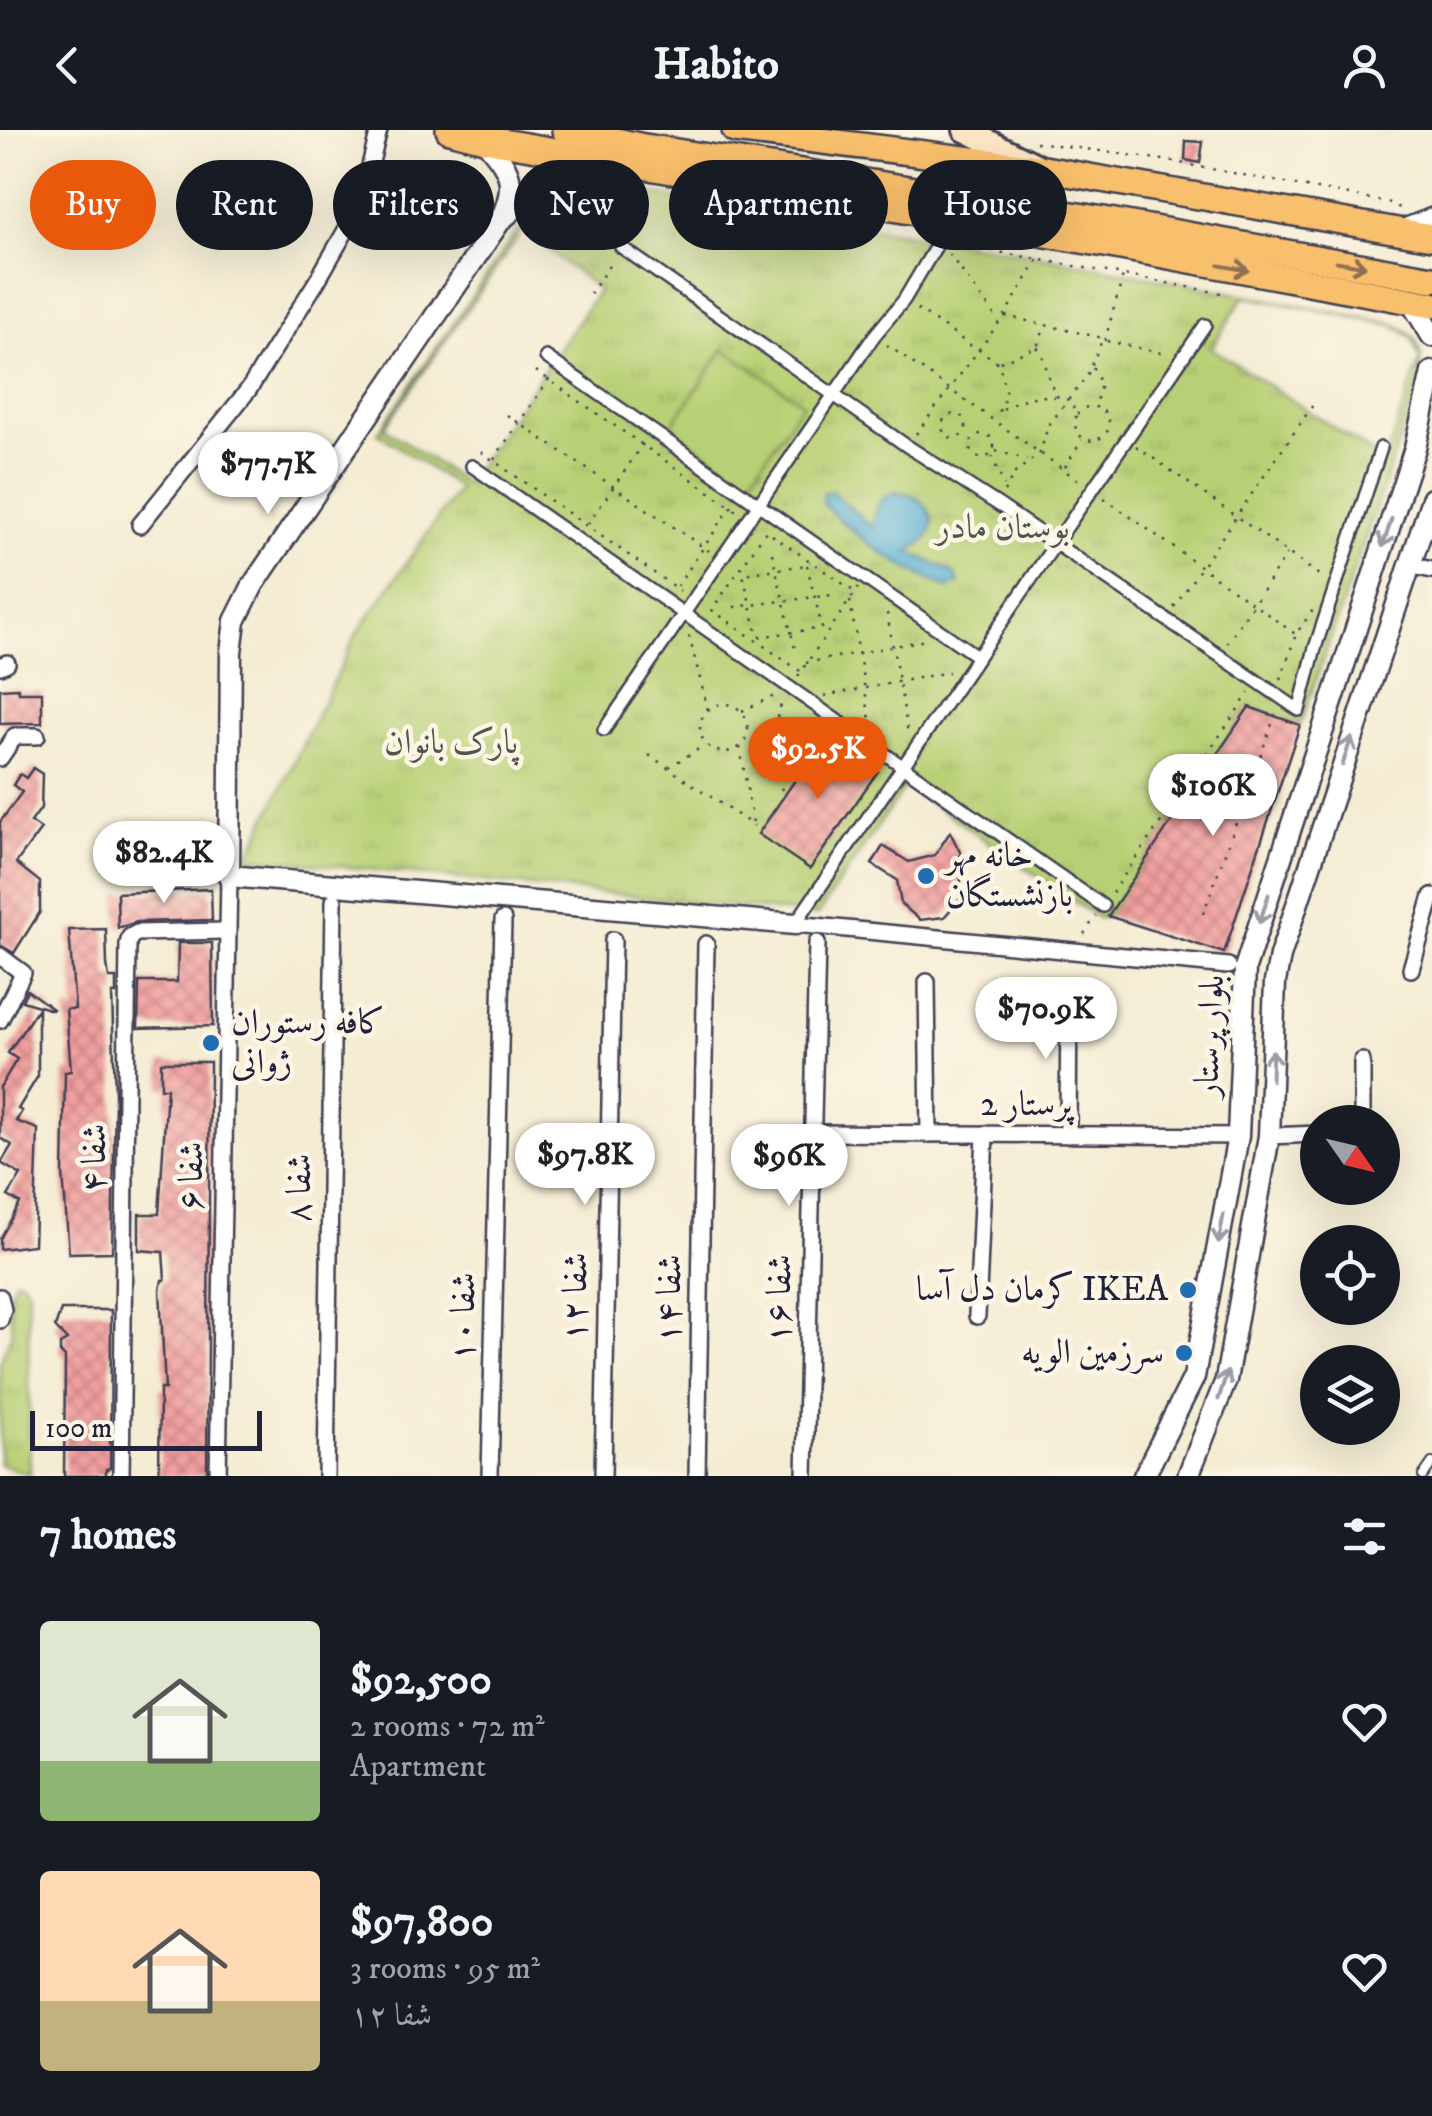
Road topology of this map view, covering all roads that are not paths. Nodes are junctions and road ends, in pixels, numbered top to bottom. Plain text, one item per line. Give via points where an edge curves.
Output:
1 (378, 130) edge
2 (449, 130) edge
3 (565, 130) edge
4 (736, 130) edge
5 (965, 130) edge
6 (484, 140) junction
7 (639, 146) junction
8 (585, 156) junction
9 (979, 160) edge
10 (1027, 160) edge
11 (1067, 172) edge
12 (500, 220) junction
13 (1428, 224) edge
14 (1102, 232) junction
15 (625, 250) edge
16 (934, 250) edge
17 (1432, 279) edge
18 (1421, 302) edge
19 (1205, 325) dead end
20 (1432, 336) edge
21 (546, 357) dead end
22 (1432, 372) edge
23 (834, 395) junction
24 (1381, 448) dead end
25 (1423, 450) edge
26 (472, 466) dead end
27 (1432, 500) edge
28 (758, 505) junction
29 (140, 524) dead end
30 (1056, 543) junction
31 (1410, 564) junction
32 (1432, 570) edge
33 (684, 614) junction
34 (974, 663) junction
35 (604, 730) dead end
36 (37, 736) dead end
37 (0, 758) edge
38 (903, 766) junction
39 (229, 876) junction
40 (1432, 896) edge
41 (334, 901) dead end
42 (1103, 906) road end
43 (504, 920) dead end
44 (795, 924) junction
45 (225, 930) junction
46 (613, 940) dead end
47 (706, 944) dead end
48 (817, 944) dead end
49 (0, 956) edge
50 (1228, 966) dead end
51 (1411, 969) dead end
52 (927, 982) dead end
53 (1070, 989) dead end
54 (0, 1020) edge
55 (1362, 1061) dead end
56 (1362, 1105) edge
57 (814, 1133) junction
58 (929, 1134) junction
59 (985, 1134) junction
60 (1068, 1135) junction
61 (1300, 1135) edge
62 (1238, 1136) junction
63 (1269, 1136) junction
64 (0, 1297) edge
65 (978, 1316) dead end
66 (0, 1320) edge
67 (1156, 1457) junction
68 (1432, 1464) edge
69 (1189, 1475) edge
70 (121, 1476) edge
71 (218, 1476) edge
72 (326, 1476) edge
73 (490, 1476) edge
74 (602, 1476) edge
75 (697, 1476) edge
76 (805, 1476) edge
77 (1144, 1476) edge
78 (1423, 1476) edge

1 - 29 street via 366,182 316,281 248,389
2 - 6 main road
3 - 7 main road
4 - 9 main road
5 - 10 main road
6 - 8 main road
6 - 12 street via 507,167 512,185
7 - 8 main road
7 - 14 main road
8 - 12 street
8 - 14 main road
11 - 13 main road via 1396,231
12 - 39 street via 253,584 235,621
14 -> 17 main road
14 -> 18 main road
15 - 23 street
16 - 23 street
18 - 20 street
19 - 30 street
21 - 28 street
22 - 25 street, بلوار پرستار
23 - 28 street
23 - 30 street
24 - 30 street via 1298,710
25 -> 62 street, بلوار پرستار via 1245,968
26 - 33 street
27 - 31 street, بلوار پرستار
28 - 33 street
28 - 34 street via 947,636
30 - 34 street
31 - 32 street
63 -> 31 street, بلوار پرستار via 1280,956
33 - 35 street
33 - 38 street
34 - 38 street
36 - 37 street via 15,736
38 - 42 street
38 - 44 street
39 - 44 street
39 - 45 street, شفا ۶
40 - 51 street
41 - 72 street, شفا ۸
43 - 73 street, شفا ۱۰
44 - 50 street
45 - 70 street, شفا ۴ via 137,934 128,944
45 - 71 street, شفا ۶
46 - 74 street, شفا ۱۲
47 - 75 street, شفا ۱۴
48 - 57 street, شفا ۱۶
49 - 54 street via 24,973
52 - 58 street
53 - 60 street
55 - 56 street
57 - 58 street, پرستار 2
57 - 76 street, شفا ۱۶
58 - 59 street, پرستار 2
59 - 60 street, پرستار 2
59 - 65 street
60 - 62 street, پرستار 2
61 - 63 street
62 -> 67 street, بلوار پرستار via 1194,1377
69 -> 63 street, بلوار پرستار via 1226,1380
64 - 66 street
67 - 69 street
67 - 77 street, بلوار پرستار
68 - 78 lane

